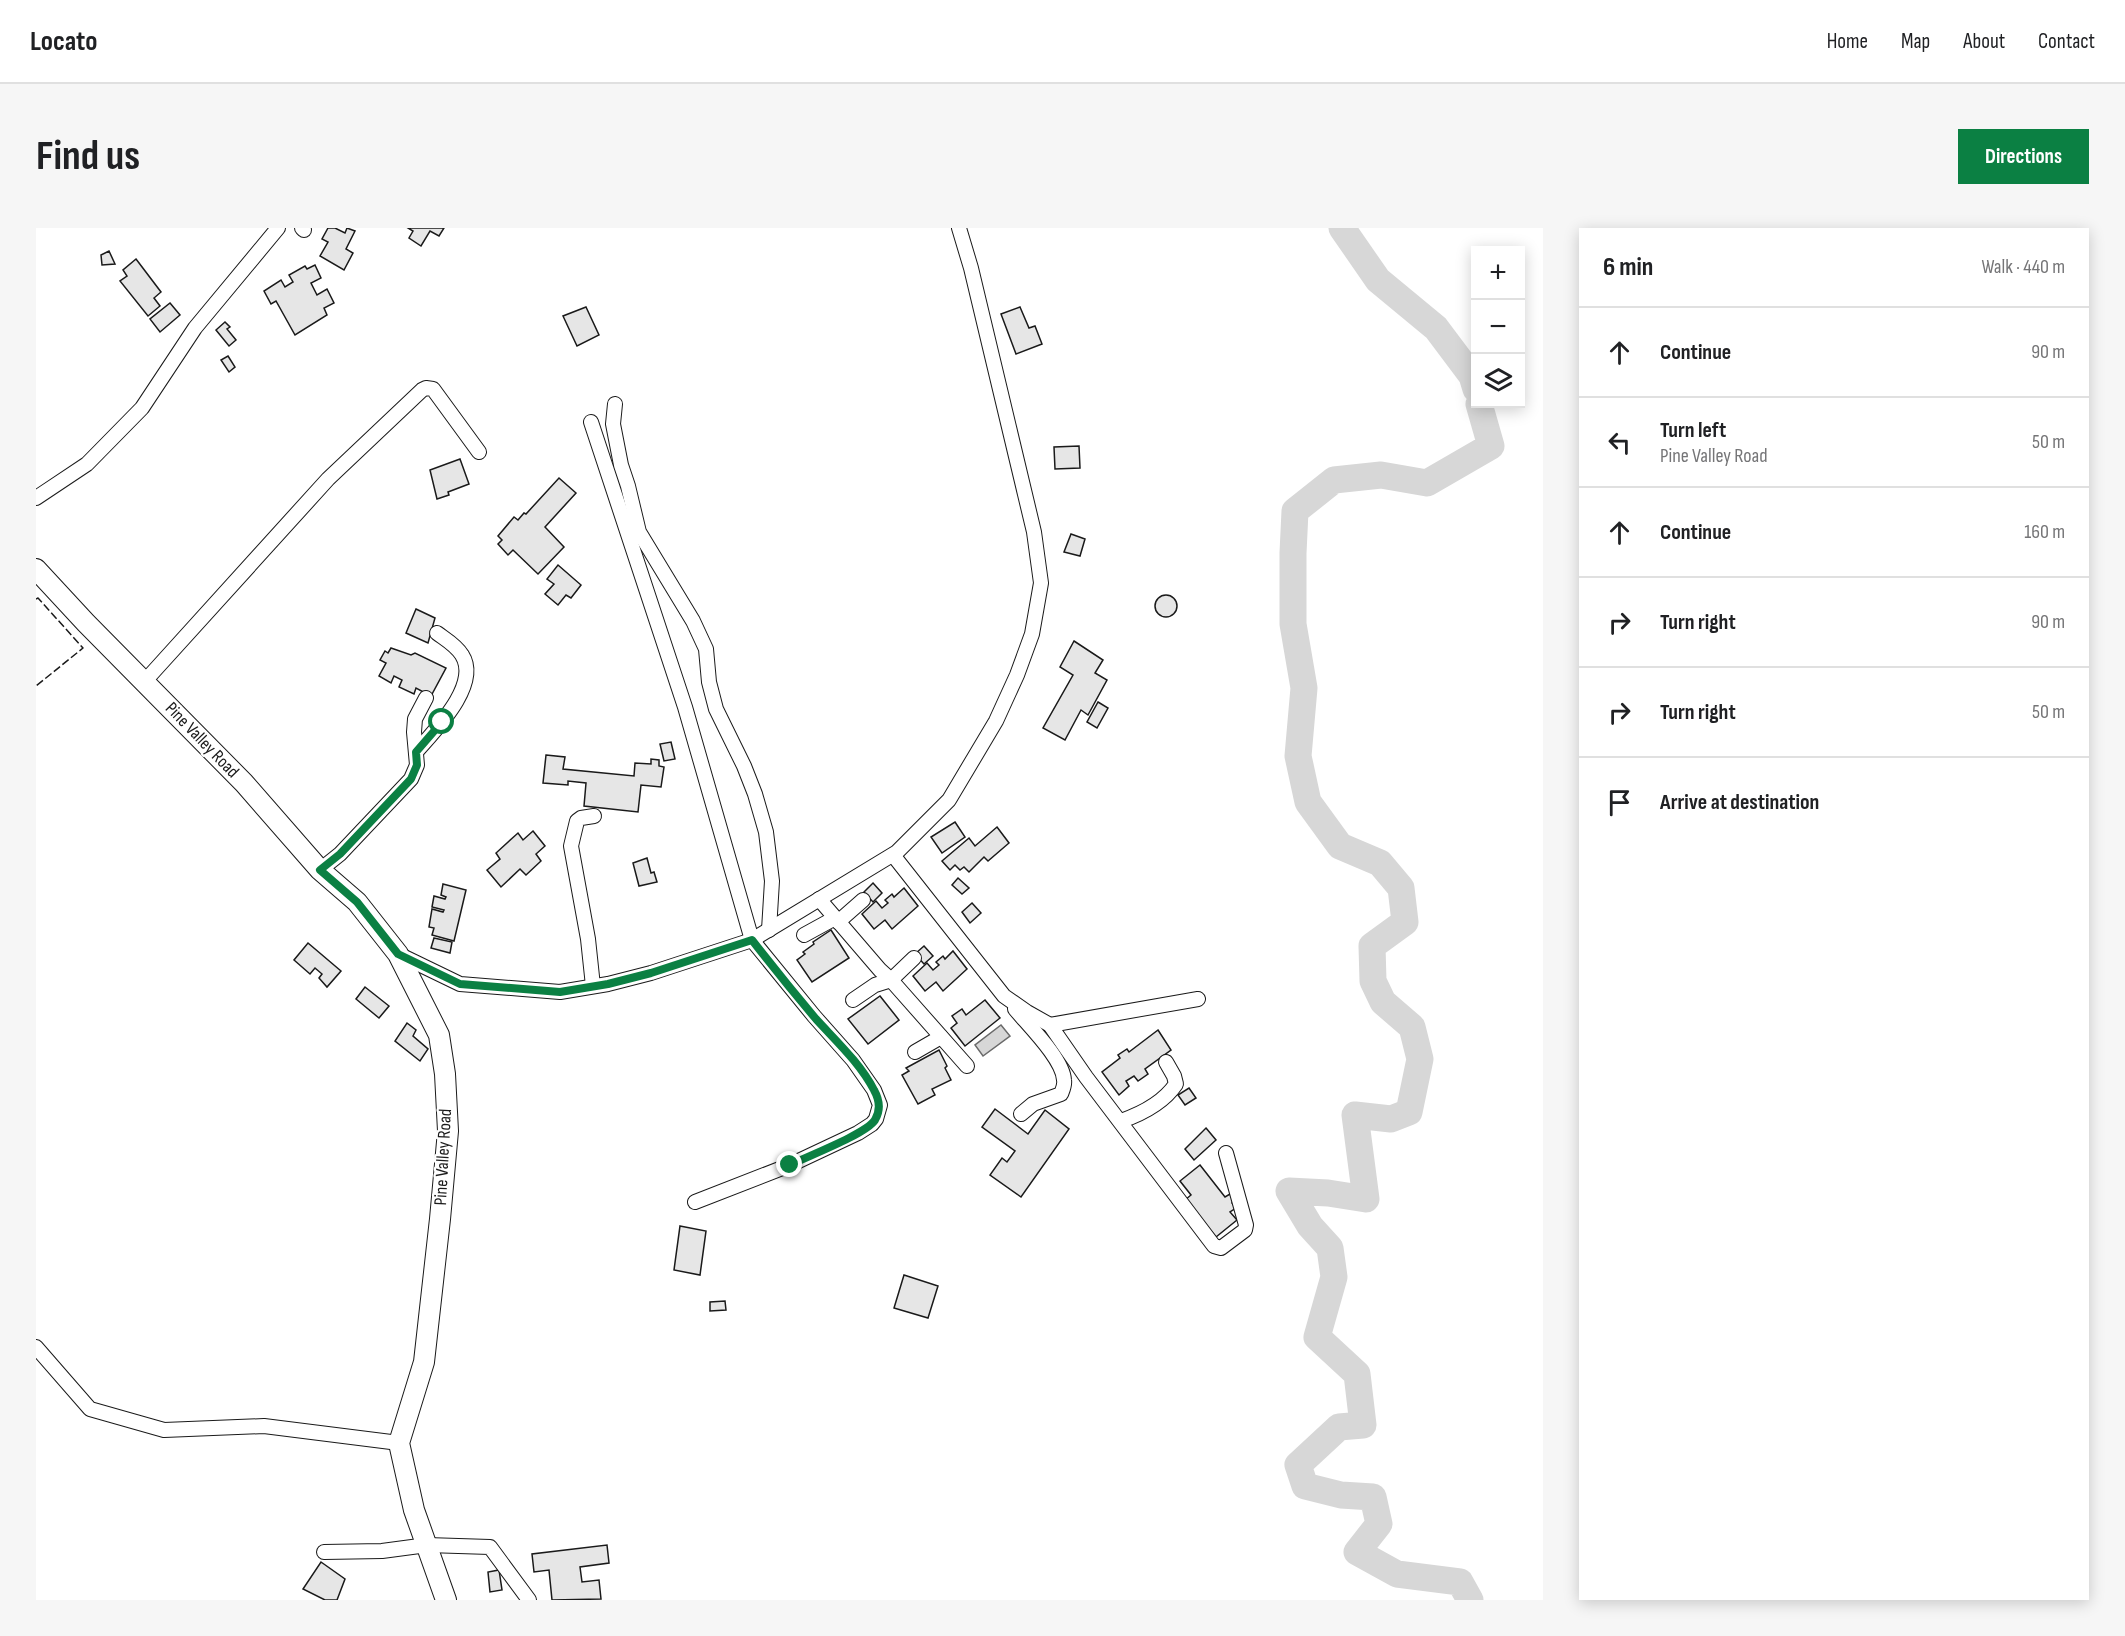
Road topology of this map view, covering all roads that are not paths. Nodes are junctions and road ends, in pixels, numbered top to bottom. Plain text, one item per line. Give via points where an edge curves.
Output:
1 (278, 228) edge
2 (959, 228) edge
3 (615, 404) dead end
4 (591, 422) dead end
5 (479, 452) dead end
6 (36, 498) edge
7 (36, 569) edge
8 (437, 633) dead end
9 (144, 681) junction
10 (426, 698) dead end
11 (416, 752) junction
12 (594, 816) dead end
13 (893, 855) junction
14 (320, 870) junction
15 (819, 899) junction
16 (863, 900) dead end
17 (836, 920) junction
18 (769, 930) junction
19 (804, 935) dead end
20 (752, 940) junction
21 (398, 954) junction
22 (914, 958) dead end
23 (891, 980) junction
24 (593, 986) junction
25 (1004, 996) junction
26 (1198, 999) dead end
27 (853, 1000) dead end
28 (1050, 1024) junction
29 (941, 1037) junction
30 (915, 1052) dead end
31 (1166, 1062) dead end
32 (967, 1066) dead end
33 (1021, 1114) dead end
34 (1121, 1121) junction
35 (1226, 1153) dead end
36 (695, 1202) dead end
37 (36, 1347) edge
38 (399, 1443) junction
39 (427, 1545) junction
40 (324, 1552) dead end
41 (446, 1600) edge
42 (529, 1600) edge

1 - 6 street via 195,328 142,408 87,464
2 - 13 street via 1034,532 1041,583 1032,634 996,721 949,800
3 - 18 street via 613,424 639,532 706,649 716,709 744,766 766,832 772,881
4 - 20 street via 685,707
5 - 9 street via 432,389 422,390 328,479
7 - 9 main road, Pine Valley Road
8 - 11 street via 461,654 465,679 459,698
9 - 14 main road, Pine Valley Road via 244,783
10 - 11 street via 415,719
11 - 14 street via 417,765 411,779
12 - 24 street via 577,821 571,846
13 - 15 street
13 - 25 street
14 - 21 main road, Pine Valley Road via 357,902
15 - 17 street
15 - 18 street
16 - 17 street
17 - 19 street
17 - 23 street
18 - 20 street
20 - 24 street via 651,973
20 - 36 street via 864,1075 880,1105 872,1124 858,1133
21 - 24 street via 460,984 560,992
21 - 38 main road, Pine Valley Road via 439,1035 448,1131 424,1362
22 - 23 street
23 - 27 street
23 - 29 street
25 - 28 street
25 - 33 street via 1055,1058 1065,1084 1061,1094 1032,1104
26 - 28 street
28 - 34 street
29 - 30 street
29 - 32 street
31 - 34 street via 1176,1084 1170,1093
34 - 35 street via 1189,1215 1214,1246 1221,1248 1245,1230 1246,1225
37 - 38 street via 90,1409 164,1430 264,1426
38 - 39 main road, Pine Valley Road via 414,1510
39 - 40 street
39 - 41 main road, Pine Valley Road
39 - 42 street via 489,1547

